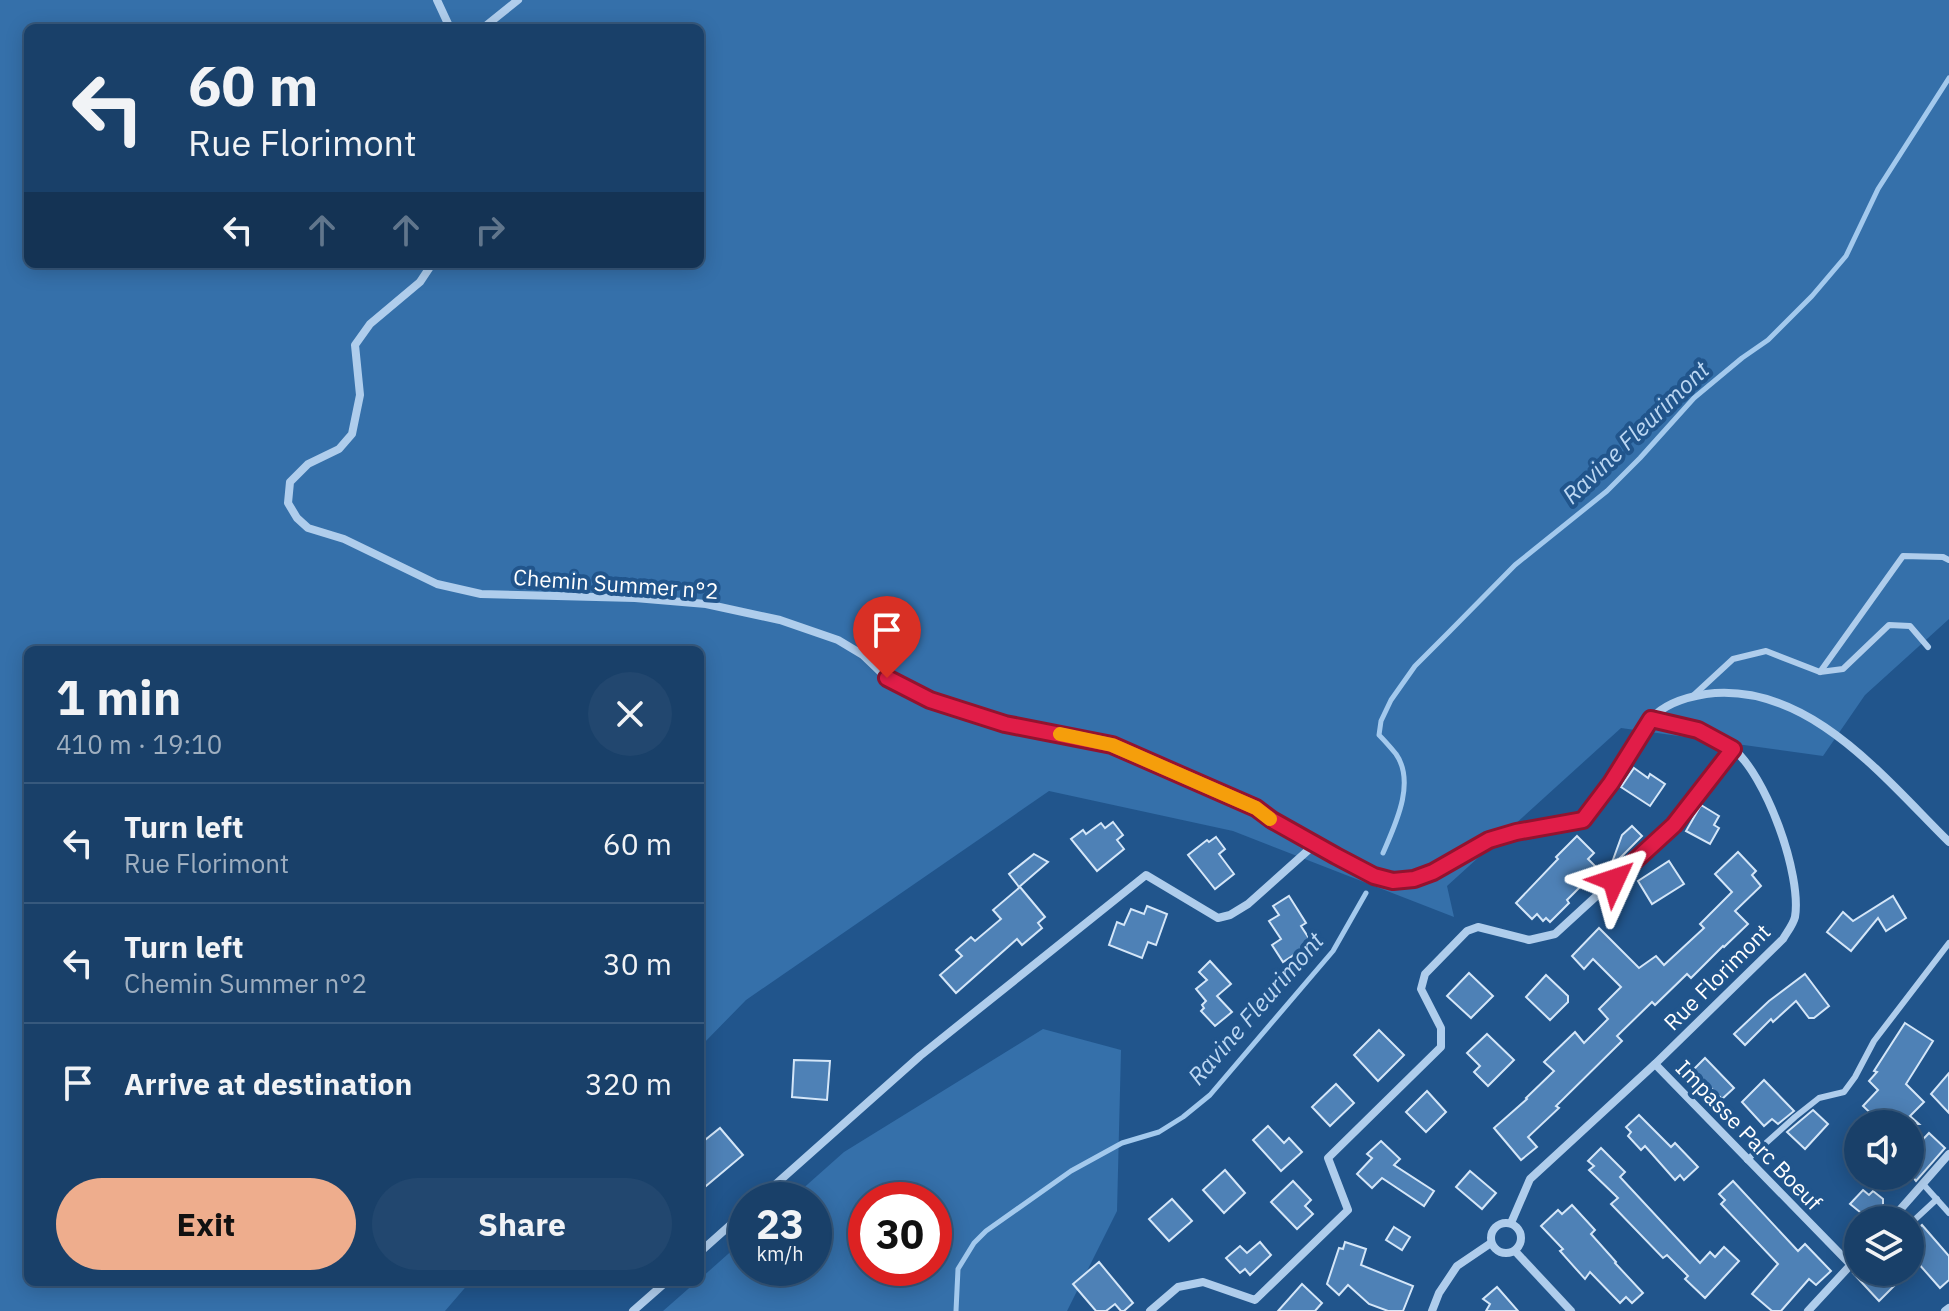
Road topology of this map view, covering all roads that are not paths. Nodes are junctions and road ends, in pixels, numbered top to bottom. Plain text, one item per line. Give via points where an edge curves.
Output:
1 (437, 0) edge
2 (518, 0) edge
3 (448, 24) edge
4 (488, 24) edge
5 (429, 268) edge
6 (1949, 560) edge
7 (1928, 647) dead end
8 (1820, 672) junction
9 (1692, 696) junction
10 (1651, 719) junction
11 (1733, 749) junction
12 (1949, 842) edge
13 (1314, 845) junction
14 (1949, 943) edge
15 (1655, 1064) junction
16 (1949, 1154) edge
17 (1747, 1160) junction
18 (778, 1182) edge
19 (1924, 1183) edge
20 (1924, 1185) edge
21 (1918, 1190) edge
22 (1937, 1199) junction
23 (1903, 1206) edge
24 (1924, 1211) edge
25 (1949, 1213) edge
26 (1511, 1223) junction
27 (728, 1227) edge
28 (1491, 1243) junction
29 (704, 1248) edge
30 (1515, 1251) junction
31 (1844, 1258) edge
32 (1844, 1272) edge
33 (661, 1286) edge
34 (633, 1311) edge
35 (1150, 1311) edge
36 (1432, 1311) edge
37 (1571, 1311) edge
38 (1808, 1311) edge

1 - 3 street
2 - 4 street
5 - 13 street, Chemin Summer n°2 via 355,345 360,395 352,434 290,482 288,503 308,528 344,539 437,584 481,594 706,604 780,620 838,640 887,678 930,700 1005,724 1112,745 1256,808
6 - 8 lane via 1903,556
7 - 8 lane via 1910,626 1889,625 1843,669
8 - 9 lane via 1766,651 1733,659
9 - 10 street, Chemin Summer n°2
9 - 12 street, Chemin Summer n°2 via 1752,695 1816,721 1849,744
10 - 11 street, Rue Florimont via 1698,730
10 - 13 street, Chemin Summer n°2 via 1583,820 1489,840 1433,872 1393,881
11 - 15 street, Rue Florimont via 1755,774 1783,841 1795,889 1795,920 1783,939
11 - 35 street via 1674,825 1555,934 1529,940 1478,927 1467,931 1425,974 1421,989 1441,1028 1441,1047 1328,1158 1348,1210 1255,1300 1203,1282 1178,1287
13 - 18 street via 1248,904 1218,918 1146,875 920,1056
14 - 17 lane via 1874,1041 1844,1092 1819,1098
15 - 17 street, Impasse Parc Boeuf
15 - 26 street, Rue Florimont via 1530,1179
16 - 19 street
17 - 31 street, Impasse Parc Boeuf
20 - 22 lane
21 - 23 street
22 - 24 lane
22 - 25 lane
26 - 28 street via 1494,1228
26 - 30 street via 1521,1236
27 - 29 street
28 - 30 street via 1507,1254
28 - 36 street via 1457,1266
30 - 37 street
32 - 38 street
33 - 34 street

